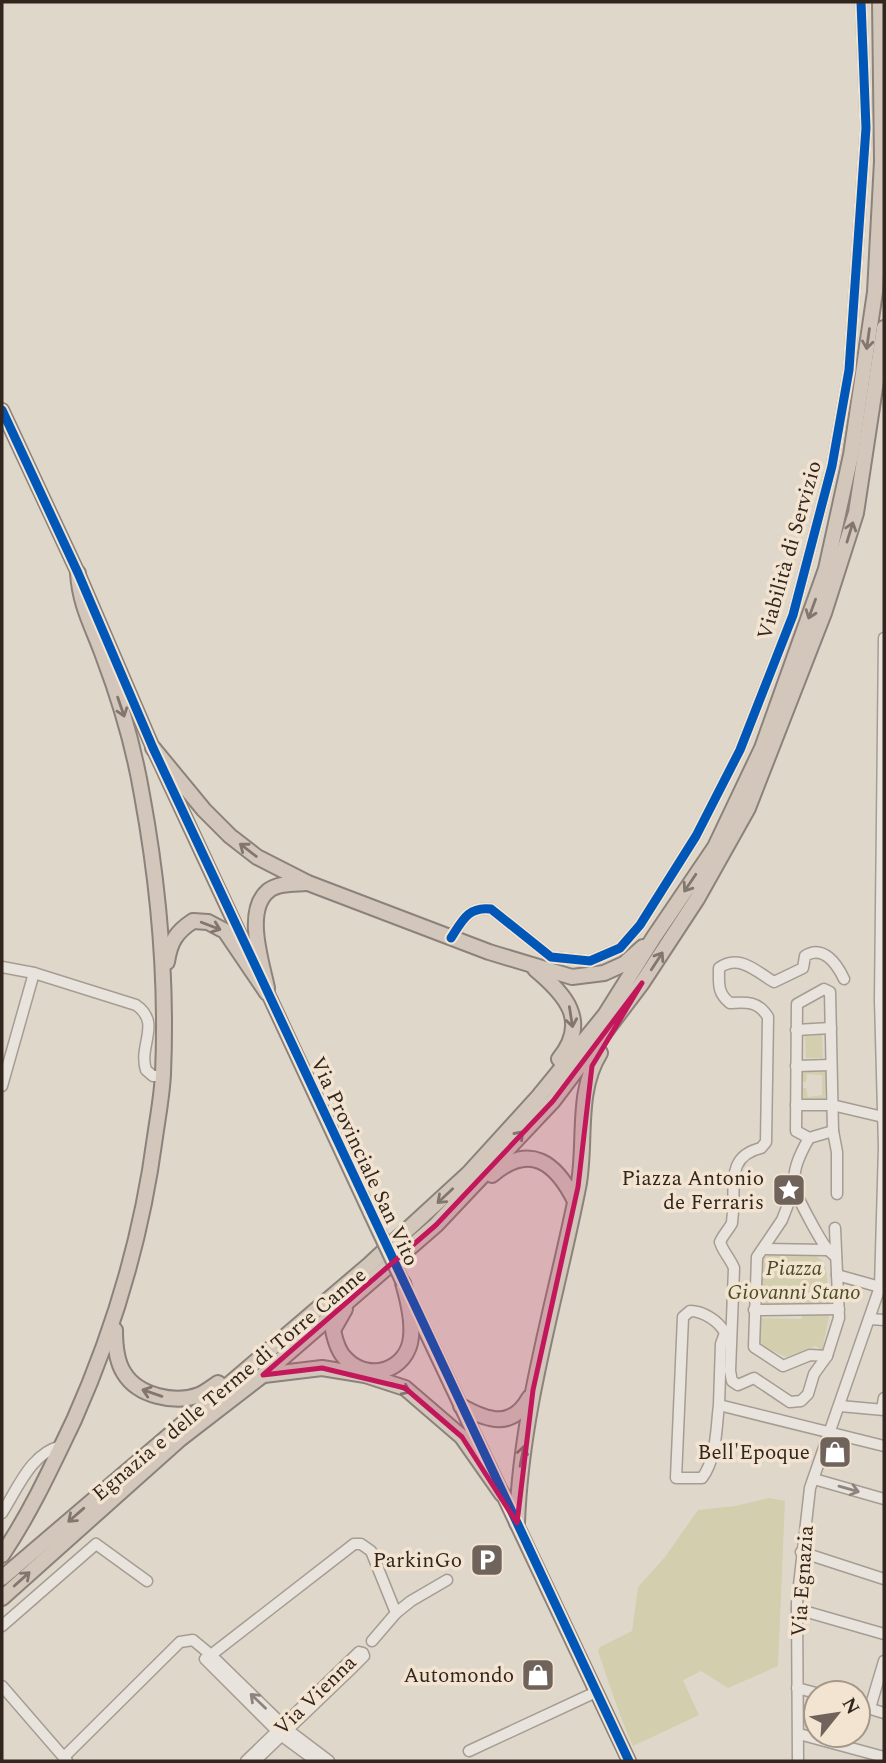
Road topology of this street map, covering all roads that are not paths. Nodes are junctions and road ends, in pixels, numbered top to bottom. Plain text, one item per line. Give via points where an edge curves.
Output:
1 (861, 2) edge
2 (880, 2) edge
3 (884, 328) edge
4 (2, 410) edge
5 (78, 573) junction
6 (884, 638) edge
7 (153, 748) junction
8 (884, 770) edge
9 (883, 862) edge
10 (307, 883) junction
11 (654, 937) junction
12 (451, 938) junction
13 (531, 965) junction
14 (2, 967) edge
15 (34, 973) junction
16 (844, 979) dead end
17 (164, 984) junction
18 (642, 984) junction
19 (882, 991) edge
20 (268, 993) junction
21 (831, 1028) junction
22 (796, 1030) junction
23 (831, 1065) junction
24 (796, 1066) junction
25 (163, 1076) junction
26 (2, 1086) edge
27 (796, 1105) junction
28 (832, 1105) junction
29 (883, 1117) edge
30 (833, 1131) junction
31 (505, 1133) junction
32 (809, 1138) junction
33 (884, 1147) edge
34 (794, 1189) junction
35 (837, 1195) dead end
36 (575, 1201) junction
37 (436, 1224) junction
38 (835, 1228) dead end
39 (763, 1249) junction
40 (827, 1250) junction
41 (836, 1257) junction
42 (837, 1275) junction
43 (374, 1278) junction
44 (403, 1283) junction
45 (881, 1295) edge
46 (839, 1309) junction
47 (754, 1310) junction
48 (314, 1311) junction
49 (115, 1315) junction
50 (870, 1319) junction
51 (884, 1320) edge
52 (827, 1356) junction
53 (124, 1373) junction
54 (262, 1375) junction
55 (93, 1377) junction
56 (533, 1390) junction
57 (884, 1398) edge
58 (719, 1405) junction
59 (461, 1406) junction
60 (840, 1406) junction
61 (883, 1409) edge
62 (831, 1431) junction
63 (61, 1446) junction
64 (884, 1446) edge
65 (814, 1479) junction
66 (502, 1494) junction
67 (884, 1499) edge
68 (2, 1513) edge
69 (517, 1523) junction
70 (801, 1552) junction
71 (2, 1555) edge
72 (2, 1578) edge
73 (447, 1580) dead end
74 (884, 1580) edge
75 (147, 1581) dead end
76 (2, 1598) edge
77 (797, 1609) junction
78 (396, 1613) junction
79 (2, 1626) edge
80 (884, 1634) edge
81 (372, 1641) dead end
82 (211, 1655) junction
83 (884, 1661) edge
84 (2, 1686) edge
85 (797, 1688) junction
86 (802, 1689) edge
87 (596, 1692) junction
88 (872, 1701) edge
89 (283, 1731) junction
90 (799, 1734) junction
91 (469, 1751) dead end
92 (884, 1757) edge
93 (65, 1759) edge
94 (246, 1761) edge
95 (255, 1761) edge
96 (316, 1761) edge
97 (329, 1761) edge
98 (629, 1761) edge
99 (798, 1761) edge

1 - 12 street, Viabilità di Servizio via 866,128 849,370 832,466 793,615 740,750 696,836 640,925 620,948 590,961 551,957 491,908 479,907 467,915
2 -> 11 highway, Egnazia e delle Terme di Torre Canne via 882,161 875,292 851,455 826,569 762,748 715,847
18 -> 3 highway, Egnazia e delle Terme di Torre Canne via 698,899 748,807 824,613 856,513
4 - 5 main road, Via Provinciale San Vito
5 - 7 main road, Via Provinciale San Vito
5 -> 17 highway via 79,597 126,720 142,794
6 - 8 street, Via Egnazia
10 -> 7 highway via 257,857 230,836
7 - 20 main road, Via Provinciale San Vito
8 - 9 street, Via Egnazia
9 - 19 street, Via Egnazia
10 - 12 highway
10 - 20 highway via 267,892 259,907 255,924
11 - 13 highway via 624,964 604,973 572,976
11 - 31 highway, Egnazia e delle Terme di Torre Canne via 605,1015
12 - 13 highway
13 -> 31 highway via 559,988 570,1007 574,1028 567,1050 508,1122
14 - 15 street
15 - 25 street via 144,1010 149,1018 144,1064 149,1074
15 - 26 street
16 - 52 street via 838,964 824,953 804,956 803,968 774,982 742,962 719,968 722,997 730,1003 749,1002 768,1017 766,1142 741,1157 736,1166 732,1223 720,1242 734,1268 730,1371 738,1385 754,1378 785,1400 801,1401
17 -> 20 highway via 170,946 179,930 193,921 208,922 225,932
17 - 25 highway
18 - 36 highway via 592,1066
37 -> 18 highway, Egnazia e delle Terme di Torre Canne via 553,1101
19 - 29 street, Via Egnazia
20 - 44 main road, Via Provinciale San Vito, bridge
21 - 22 street
21 - 22 street via 830,992 824,989 797,1004
21 - 23 street
22 - 24 street
23 - 24 street
23 - 28 street
24 - 27 street
25 - 49 highway via 149,1185
27 - 28 street
27 - 32 street via 796,1131
28 - 29 street
28 - 30 street
29 - 33 street, Via Egnazia
30 - 32 street
30 - 35 street
31 -> 48 highway, Egnazia e delle Terme di Torre Canne via 468,1174
32 - 34 street via 797,1159
33 - 45 street, Via Egnazia
34 - 39 street via 776,1232
34 - 40 street
36 - 37 highway via 558,1174 532,1158 501,1167
36 - 56 highway
37 - 43 highway, Egnazia e delle Terme di Torre Canne
38 - 41 street
39 - 40 street
39 - 47 street via 757,1257
40 - 41 street
41 - 42 street
42 - 45 street
42 - 46 street
43 - 44 highway via 333,1330 345,1359 374,1372 396,1366 410,1344
43 - 54 highway, Egnazia e delle Terme di Torre Canne
44 - 59 main road, Via Provinciale San Vito
45 - 50 street, Via Egnazia
46 - 47 street
46 - 52 street
47 - 52 street via 754,1347 783,1366 810,1355
48 -> 53 highway via 233,1374 198,1395 169,1399 142,1391
48 -> 72 highway, Egnazia e delle Terme di Torre Canne
49 - 53 highway via 115,1348
49 - 55 highway
50 - 51 street
50 - 60 street, Via Egnazia
53 - 55 highway
54 -> 66 highway via 322,1368 405,1388 462,1437
76 -> 54 highway, Egnazia e delle Terme di Torre Canne via 180,1439
55 - 63 highway
56 - 59 highway via 522,1411 501,1420
69 -> 56 highway via 518,1476
57 - 61 street
58 - 58 street via 724,1333 717,1322 690,1311 684,1317 676,1478 702,1478 707,1471
58 - 62 street
59 - 66 main road, Via Provinciale San Vito
60 - 61 street
60 - 62 street, Via Egnazia
62 - 64 street
62 - 65 street, Via Egnazia
63 - 68 street via 48,1449 35,1460
63 - 71 highway
65 -> 67 street
65 - 70 street, Via Egnazia
66 - 69 main road, Via Provinciale San Vito
69 - 87 main road, Via Provinciale San Vito
70 - 74 street
70 - 77 street, Via Egnazia
73 - 78 street
75 - 79 street via 96,1544
77 - 80 street
77 - 85 street, Via Egnazia
78 - 81 street
78 - 82 street via 371,1551 354,1544
82 - 89 street
82 - 93 street via 193,1640 180,1642
83 - 88 street
84 - 93 street
85 - 86 street
85 - 90 street, Via Egnazia
87 - 91 street
87 - 98 main road, Via Provinciale San Vito
89 - 89 street, Via Vienna via 350,1670 363,1653 359,1652
89 - 94 street, Via Vienna
89 - 95 street, Via Vienna
89 - 96 street
89 - 97 street
90 - 92 street
90 - 99 street, Via Egnazia

